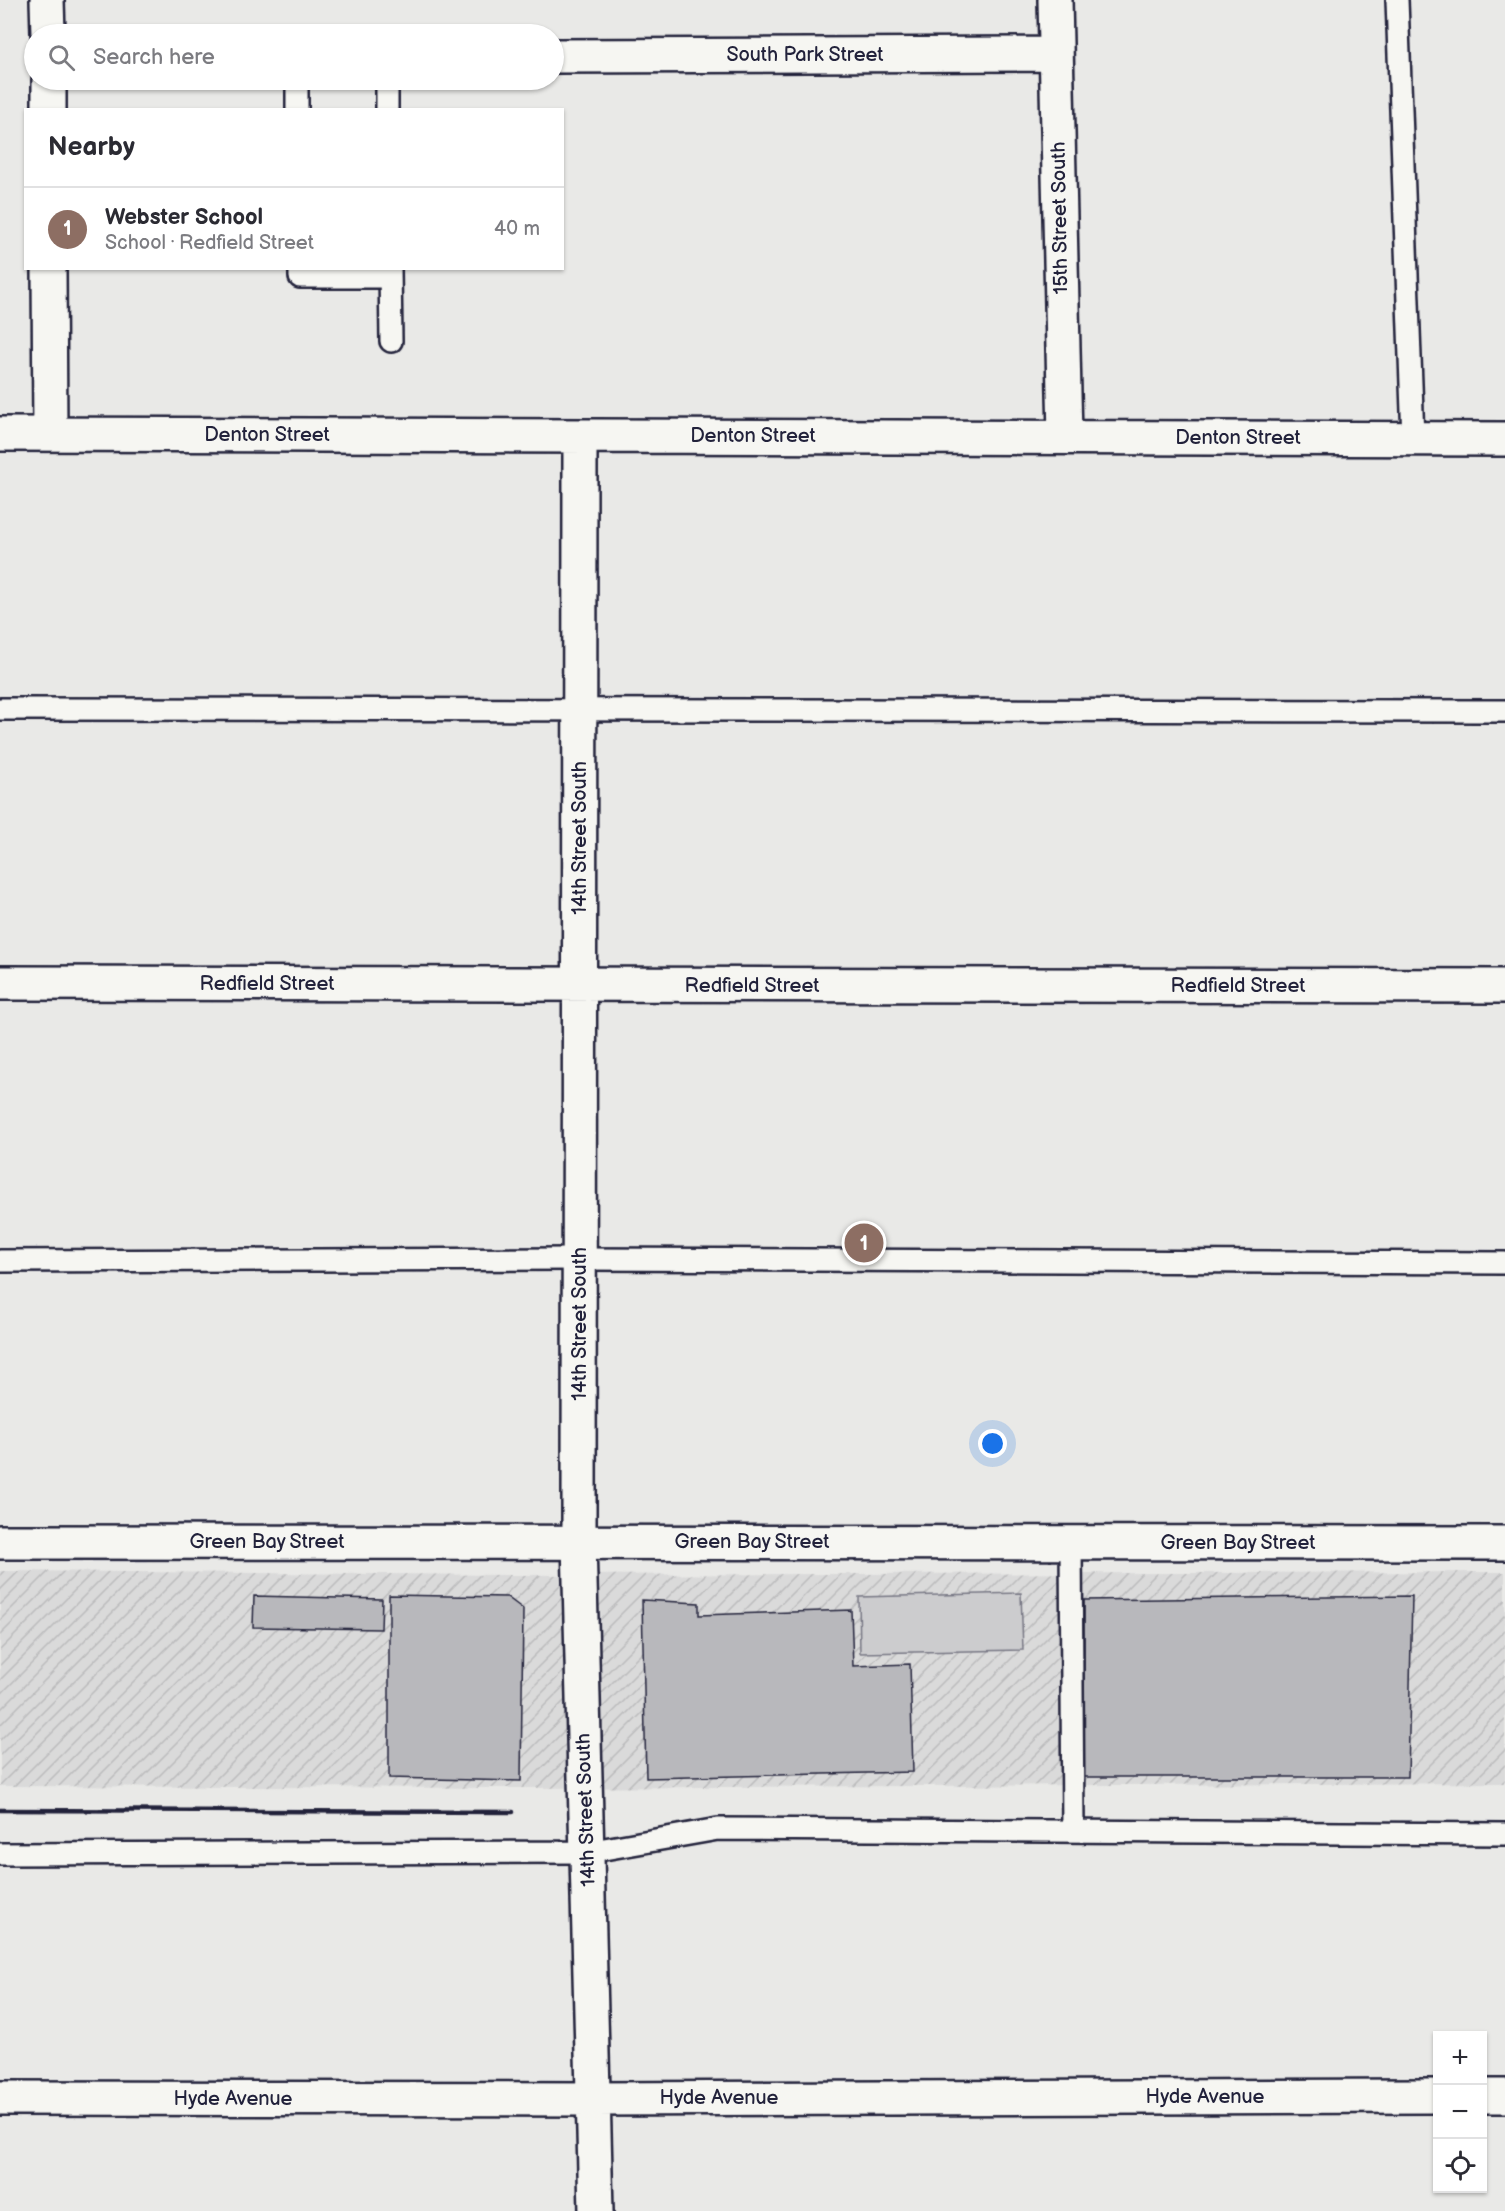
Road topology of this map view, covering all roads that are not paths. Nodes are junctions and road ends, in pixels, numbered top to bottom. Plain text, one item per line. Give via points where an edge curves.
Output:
1 (47, 0) edge
2 (1054, 0) edge
3 (1397, 0) edge
4 (48, 24) edge
5 (1056, 54) junction
6 (564, 56) edge
7 (49, 90) edge
8 (297, 90) edge
9 (387, 90) edge
10 (49, 108) edge
11 (297, 108) edge
12 (387, 108) edge
13 (50, 270) edge
14 (300, 270) edge
15 (390, 273) edge
16 (391, 341) dead end
17 (0, 434) edge
18 (50, 434) junction
19 (580, 436) junction
20 (1065, 436) junction
21 (1413, 439) junction
22 (1505, 439) edge
23 (0, 709) edge
24 (581, 709) junction
25 (1505, 711) edge
26 (0, 983) edge
27 (579, 985) junction
28 (1505, 986) edge
29 (580, 1259) junction
30 (0, 1261) edge
31 (1505, 1263) edge
32 (579, 1541) junction
33 (0, 1542) edge
34 (1071, 1543) junction
35 (1505, 1543) edge
36 (1073, 1831) junction
37 (1505, 1834) edge
38 (587, 1852) junction
39 (0, 1854) edge
40 (1433, 2096) edge
41 (1487, 2096) edge
42 (1505, 2096) edge
43 (0, 2098) edge
44 (594, 2099) junction
45 (596, 2211) edge

1 - 4 street
2 - 5 street, 15th Street South
3 - 21 lane
5 - 6 street, South Park Street
5 - 20 street, 15th Street South
7 - 10 street
8 - 11 lane
9 - 12 lane
13 - 18 street
14 - 15 lane via 300,277
15 - 16 lane
17 - 18 street, Denton Street
18 - 19 street, Denton Street
19 - 20 street, Denton Street
19 - 24 street, 14th Street South
20 - 21 street, Denton Street
21 - 22 street, Denton Street
23 - 24 lane
24 - 25 lane
24 - 27 street, 14th Street South
26 - 27 street, Redfield Street
27 - 28 street, Redfield Street
27 - 29 street, 14th Street South
29 - 30 lane
29 - 31 lane
29 - 32 street, 14th Street South
32 - 33 street, Green Bay Street
32 - 34 street, Green Bay Street
32 - 38 street, 14th Street South
34 - 35 street, Green Bay Street
34 - 36 lane
36 - 37 lane
36 - 38 lane via 718,1829
38 - 39 lane
38 - 44 street, 14th Street South
40 - 44 street, Hyde Avenue
41 - 42 street
43 - 44 street, Hyde Avenue
44 - 45 street, 14th Street South

